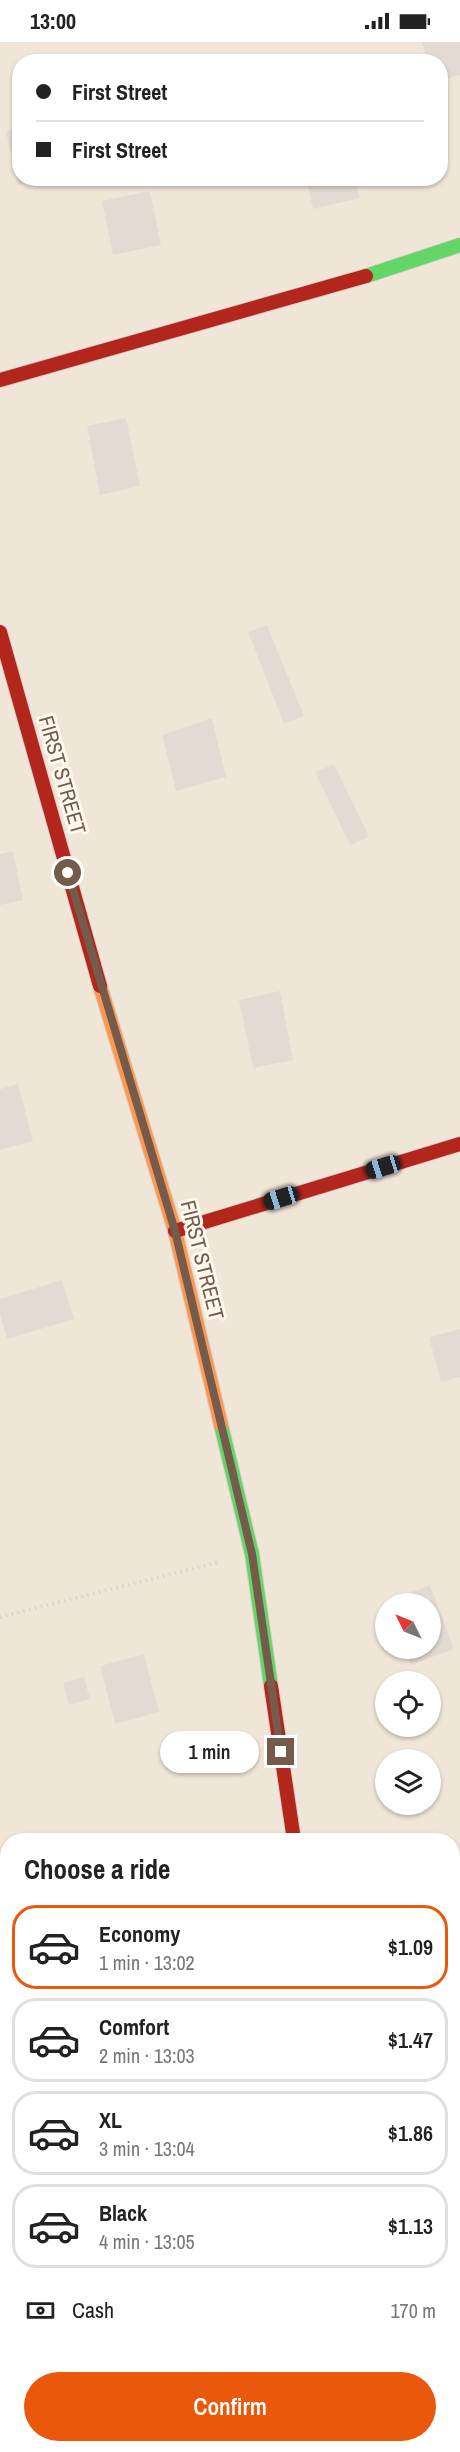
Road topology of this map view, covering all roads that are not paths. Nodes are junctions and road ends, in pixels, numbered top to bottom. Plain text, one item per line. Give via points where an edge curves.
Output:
1 (460, 245) edge
2 (0, 380) edge
3 (0, 632) edge
4 (460, 1144) edge
5 (175, 1231) junction
6 (293, 1833) edge

1 - 2 street via 352,281
3 - 5 street, FIRST STREET via 99,982
4 - 5 street
5 - 6 street, FIRST STREET via 252,1554

